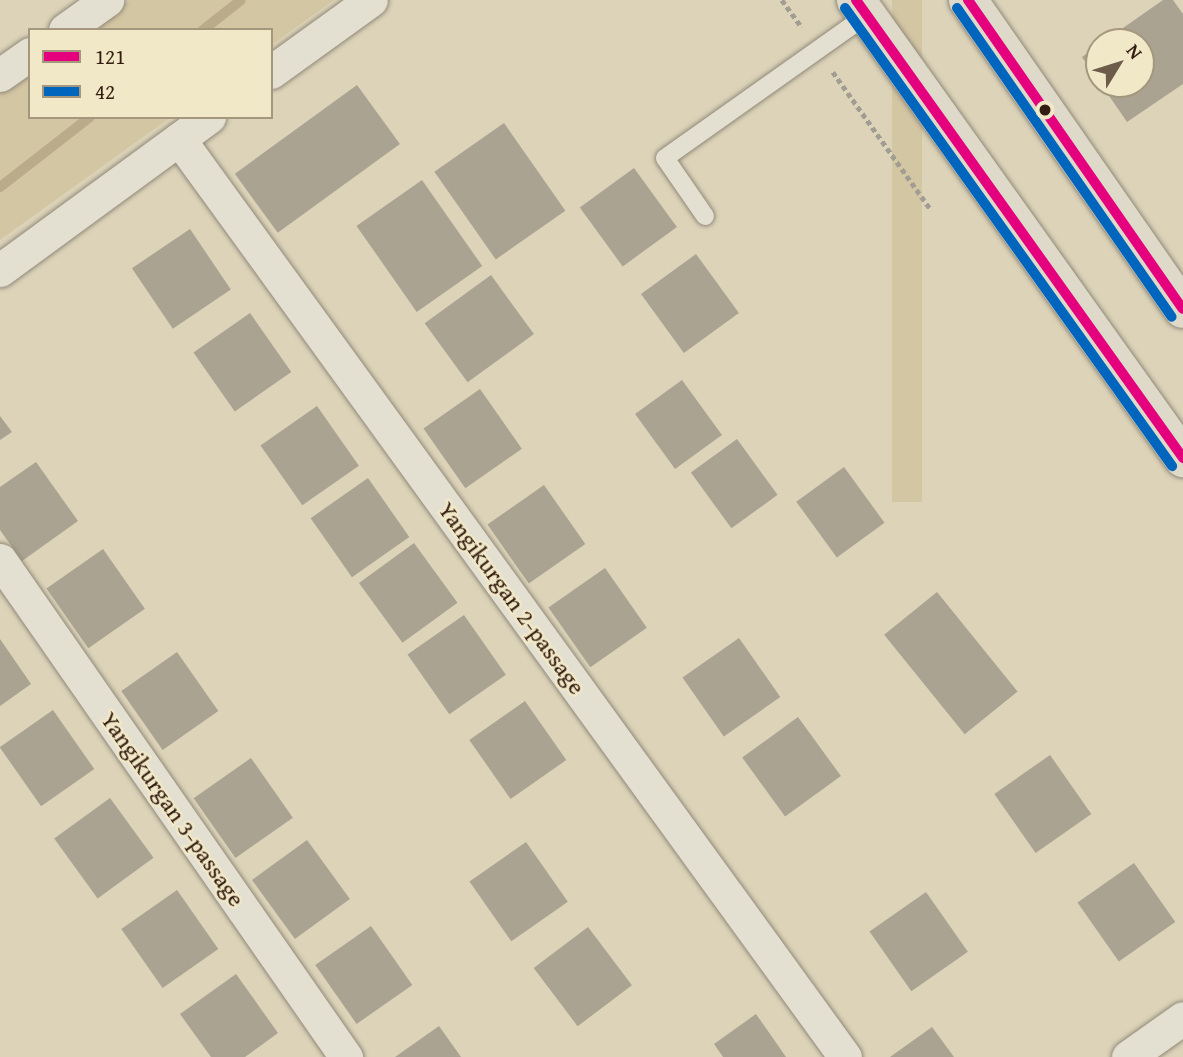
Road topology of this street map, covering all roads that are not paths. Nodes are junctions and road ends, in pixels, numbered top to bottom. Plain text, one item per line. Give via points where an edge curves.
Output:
1 (107, 0) edge
2 (371, 0) edge
3 (968, 0) edge
4 (861, 8) edge
5 (68, 28) edge
6 (28, 55) edge
7 (273, 71) edge
8 (0, 75) edge
9 (206, 119) edge
10 (179, 139) junction
11 (705, 216) dead end
12 (0, 270) edge
13 (1183, 310) edge
14 (1183, 458) edge
15 (0, 560) edge
16 (1183, 1018) edge
17 (346, 1057) edge
18 (845, 1057) edge
19 (1128, 1057) edge

1 - 5 street
2 - 7 street
3 - 13 highway
4 - 11 lane via 818,50 665,158
4 - 14 highway
6 - 8 street
9 - 10 street
10 - 12 street
10 - 18 street, Yangikurgan 2-passage
15 - 17 street, Yangikurgan 3-passage
16 - 19 street

